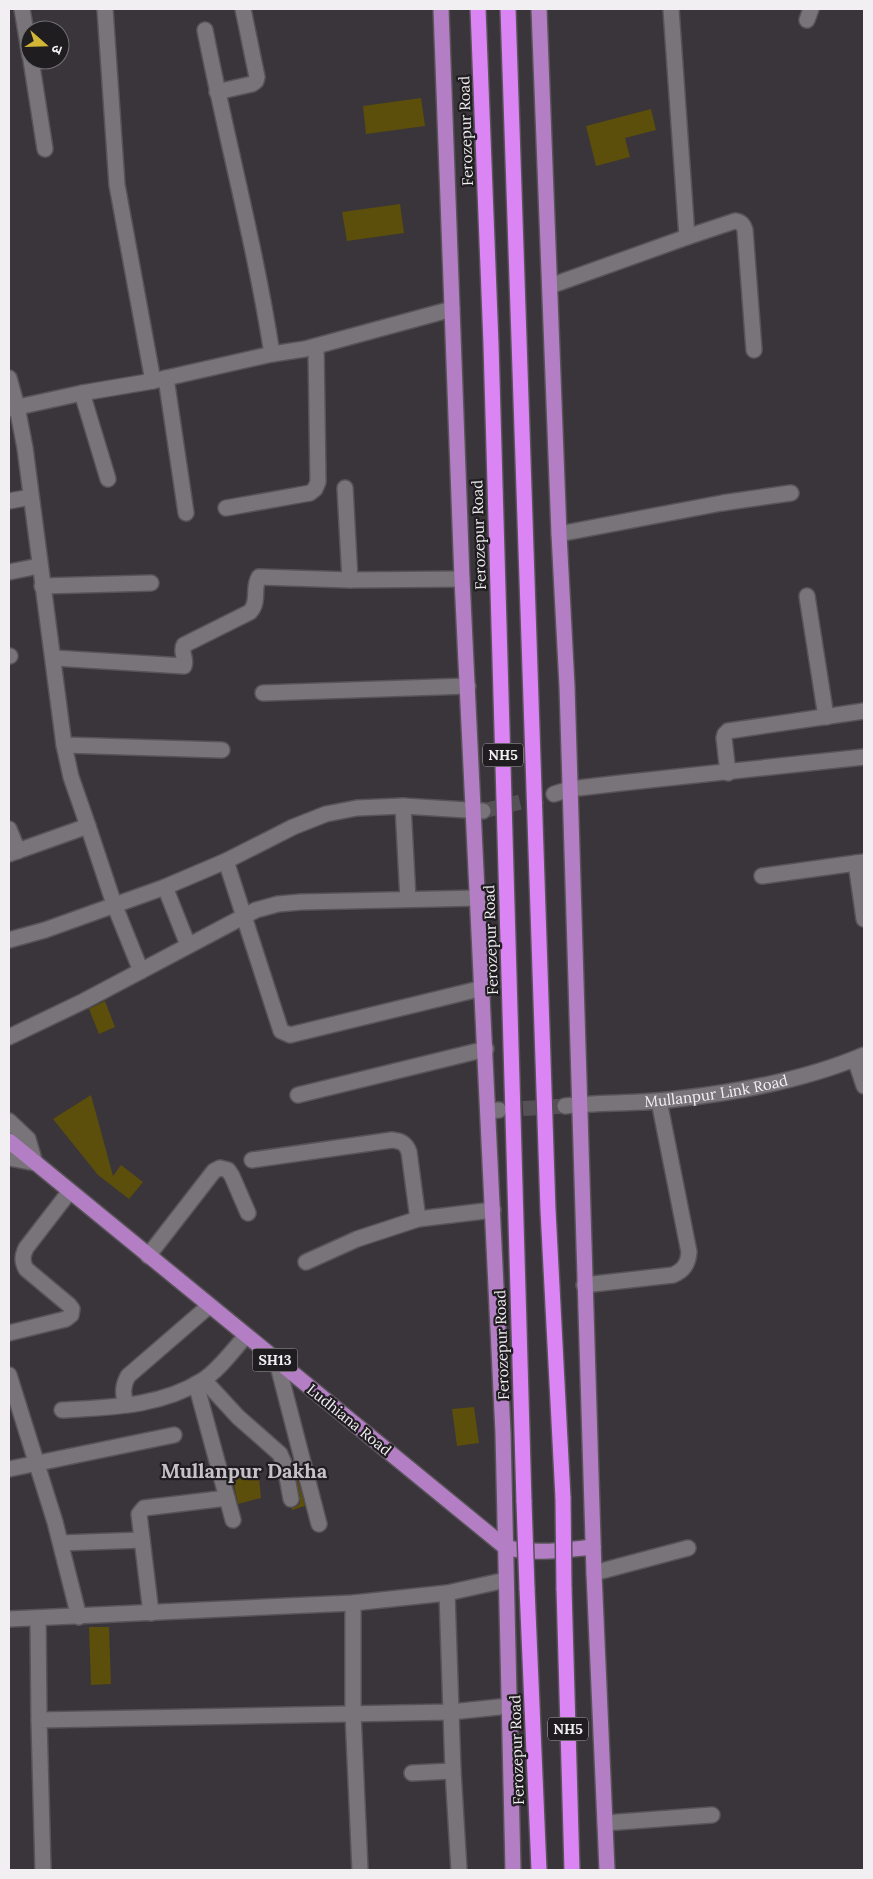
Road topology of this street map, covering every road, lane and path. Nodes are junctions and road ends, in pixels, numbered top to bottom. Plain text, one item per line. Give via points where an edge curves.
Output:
1 (105, 9) edge
2 (243, 9) edge
3 (442, 9) edge
4 (478, 9) edge
5 (508, 9) edge
6 (539, 9) edge
7 (671, 9) edge
8 (205, 30) dead end
9 (33, 70) edge
10 (217, 92) junction
11 (45, 150) dead end
12 (687, 237) junction
13 (550, 286) junction
14 (452, 309) junction
15 (316, 346) junction
16 (754, 350) dead end
17 (272, 354) junction
18 (9, 378) edge
19 (160, 379) junction
20 (82, 393) junction
21 (13, 408) edge
22 (108, 478) dead end
23 (345, 488) dead end
24 (791, 493) dead end
25 (31, 497) junction
26 (9, 501) edge
27 (226, 508) dead end
28 (186, 513) dead end
29 (559, 534) junction
30 (39, 566) junction
31 (9, 572) edge
32 (350, 580) junction
33 (462, 580) junction
34 (151, 583) dead end
35 (42, 586) junction
36 (807, 596) dead end
37 (54, 658) junction
38 (468, 686) junction
39 (263, 693) dead end
40 (864, 711) edge
41 (826, 717) junction
42 (64, 745) junction
43 (222, 750) dead end
44 (864, 757) edge
45 (728, 773) junction
46 (570, 790) junction
47 (554, 794) tunnel mouth
48 (403, 806) junction
49 (478, 811) junction
50 (88, 826) junction
51 (9, 828) edge
52 (13, 852) edge
53 (226, 862) junction
54 (860, 862) edge
55 (762, 876) dead end
56 (165, 887) junction
57 (479, 898) junction
58 (408, 899) junction
59 (114, 904) junction
60 (244, 916) junction
61 (864, 919) edge
62 (9, 940) edge
63 (188, 946) junction
64 (141, 971) junction
65 (483, 988) junction
66 (9, 1037) edge
67 (486, 1049) junction
68 (860, 1057) edge
69 (864, 1086) edge
70 (298, 1095) dead end
71 (659, 1101) junction
72 (572, 1105) junction
73 (9, 1121) edge
74 (9, 1141) edge
75 (9, 1158) edge
76 (252, 1160) dead end
77 (35, 1163) junction
78 (70, 1191) junction
79 (494, 1210) junction
80 (248, 1212) dead end
81 (418, 1219) junction
82 (148, 1256) junction
83 (306, 1262) dead end
84 (584, 1285) junction
85 (210, 1306) junction
86 (9, 1333) edge
87 (246, 1336) junction
88 (277, 1362) junction
89 (200, 1382) junction
90 (10, 1384) edge
91 (126, 1405) junction
92 (62, 1410) dead end
93 (174, 1435) dead end
94 (36, 1462) junction
95 (9, 1468) edge
96 (227, 1498) junction
97 (291, 1499) dead end
98 (233, 1520) dead end
99 (319, 1524) dead end
100 (142, 1540) junction
101 (61, 1543) junction
102 (506, 1547) junction
103 (593, 1547) junction
104 (688, 1548) dead end
105 (594, 1573) junction
106 (506, 1580) junction
107 (447, 1593) junction
108 (353, 1603) junction
109 (151, 1613) junction
110 (79, 1617) junction
111 (38, 1618) junction
112 (9, 1619) edge
113 (509, 1706) junction
114 (451, 1712) junction
115 (353, 1714) junction
116 (39, 1720) junction
117 (453, 1771) junction
118 (412, 1773) dead end
119 (712, 1815) dead end
120 (605, 1823) junction
121 (43, 1870) edge
122 (360, 1870) edge
123 (459, 1870) edge
124 (513, 1870) edge
125 (539, 1870) edge
126 (572, 1870) edge
127 (607, 1870) edge

1 - 19 street via 117,185
2 - 10 street via 256,81
3 - 14 main road
4 - 125 highway, Ferozepur Road / NH5, bridge via 492,344 524,1502
5 - 126 highway, NH5, bridge via 547,1201 563,1498
6 - 13 main road
7 - 12 street
8 - 10 street
9 - 11 street
10 - 17 street via 253,244
12 - 13 street
12 - 16 street via 735,221 743,224
13 - 29 main road
14 - 15 street
14 - 33 main road
15 - 17 street
15 - 27 street via 318,482 315,489 310,493
17 - 19 street
18 - 21 street
19 - 20 street
19 - 28 street
20 - 21 street
20 - 22 street
21 - 25 street via 25,448
23 - 32 street
24 - 29 street
25 - 26 street
25 - 30 street
29 - 46 main road
30 - 31 street
30 - 35 street
32 - 33 street
32 - 37 street via 259,577 255,607 184,645 184,666
33 - 38 main road
34 - 35 street
35 - 37 street
36 - 41 street
37 - 42 street
38 - 39 street
38 - 49 main road
40 - 41 street
41 - 45 street via 728,731 724,738
42 - 43 street
42 - 50 street
44 - 45 street
45 - 46 street
46 - 47 street
46 - 72 main road
48 - 49 street
48 - 53 street via 357,808 326,814
48 - 58 street
49 - 57 main road
50 - 52 street
50 - 59 street
51 - 52 street
53 - 56 street
53 - 60 street
54 - 55 street
54 - 61 street
56 - 59 street
56 - 63 street
57 - 58 street
57 - 65 main road
58 - 60 street via 278,904
59 - 62 street
59 - 64 street
60 - 63 street
60 - 65 street via 284,1034
63 - 64 street
64 - 66 street
65 - 67 main road
67 - 70 street
67 - 79 main road via 494,1110
68 - 69 street
68 - 71 street, Mullanpur Link Road via 802,1077 757,1087
71 - 72 street, Mullanpur Link Road
71 - 84 street via 689,1252 688,1262 682,1271 673,1275
72 - 84 main road
73 - 77 street via 28,1139
74 - 77 main road, Ludhiana Road / SH13
75 - 77 street
76 - 81 street via 401,1141 409,1152
77 - 78 main road, Ludhiana Road / SH13
78 - 82 main road, Ludhiana Road / SH13
78 - 86 street via 26,1248 22,1262 69,1305 71,1315
79 - 81 street
79 - 102 main road
80 - 82 street via 232,1176 228,1170 220,1168 214,1171
81 - 83 street via 357,1239
82 - 85 main road, Ludhiana Road / SH13
84 - 103 main road
85 - 87 main road, Ludhiana Road / SH13
85 - 91 street via 128,1376 123,1394
87 - 88 main road, Ludhiana Road / SH13
87 - 89 street
88 - 99 street
88 - 102 main road, Ludhiana Road / SH13
89 - 91 street via 156,1400
89 - 96 street
89 - 97 street via 280,1454
90 - 94 street
91 - 92 street
93 - 94 street
94 - 95 street
94 - 101 street
96 - 98 street
96 - 100 street via 144,1508 139,1514
100 - 101 street
100 - 109 street
101 - 110 street
102 - 103 main road via 549,1552
102 - 106 main road
103 - 105 main road
104 - 105 street
105 - 120 main road
106 - 107 street
106 - 113 main road
107 - 108 street
107 - 114 street
108 - 109 street
108 - 115 street
109 - 110 street
110 - 111 street
111 - 112 street
111 - 116 street
113 - 114 street
113 - 124 main road
114 - 115 street
114 - 117 street
115 - 116 street
115 - 122 street
116 - 121 street
117 - 118 street
117 - 123 street
119 - 120 street
120 - 127 main road

